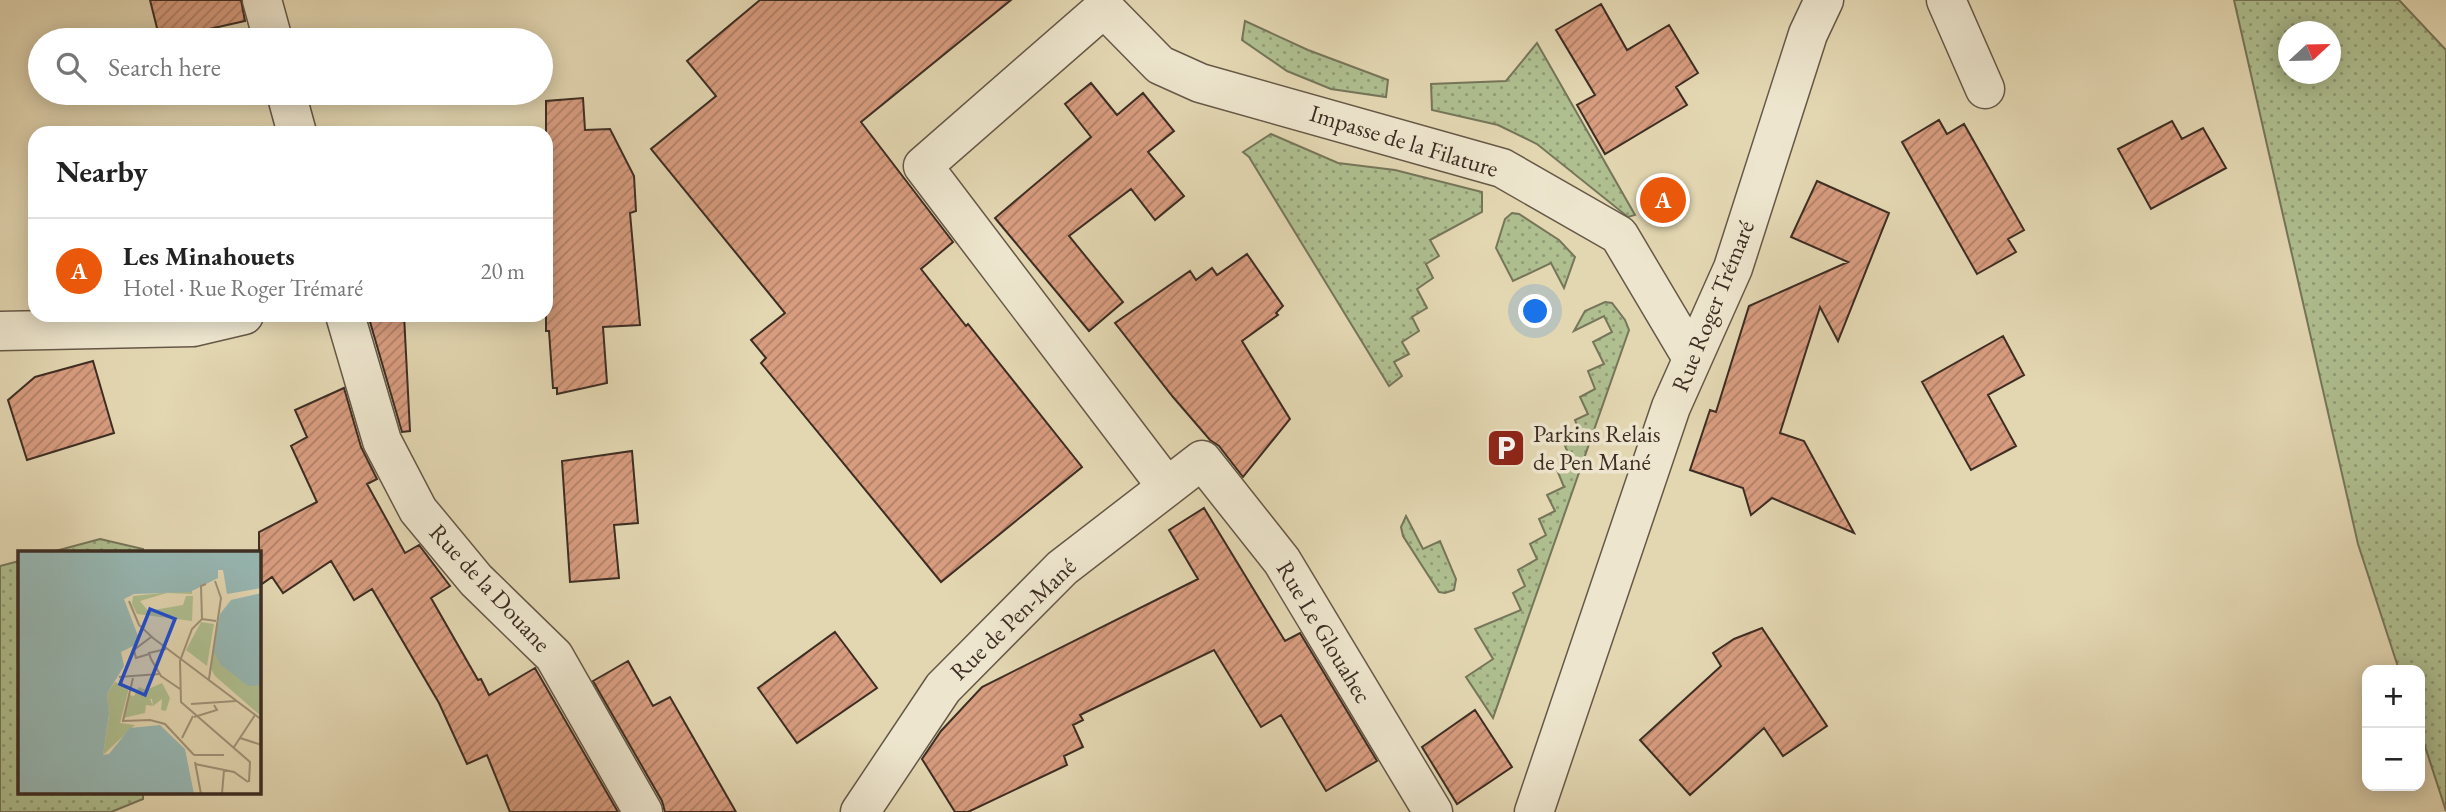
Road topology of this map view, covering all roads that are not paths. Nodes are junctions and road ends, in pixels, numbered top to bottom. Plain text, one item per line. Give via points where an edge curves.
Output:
1 (262, 0) edge
2 (1824, 0) edge
3 (1946, 0) edge
4 (269, 28) edge
5 (1985, 89) dead end
6 (289, 105) edge
7 (295, 126) edge
8 (214, 322) edge
9 (347, 322) edge
10 (0, 331) edge
11 (1692, 358) junction
12 (1202, 460) joint
13 (1167, 487) junction
14 (643, 812) edge
15 (860, 812) edge
16 (1433, 812) edge
17 (1534, 812) edge

1 - 4 street
2 - 11 street, Rue Roger Trémaré via 1808,34 1733,268
3 - 5 street
6 - 7 street
8 - 10 street via 193,327
9 - 14 street, Rue de la Douane via 382,440 418,510 476,580 554,656
11 - 13 street, Impasse de la Filature via 1619,235 1502,169 1200,83 1160,65 1104,8 923,166
11 - 17 street, Rue Roger Trémaré via 1671,407
12 - 13 street, Rue de Pen-Mané
12 - 16 street, Rue Le Glouahec via 1282,561
13 - 15 street, Rue de Pen-Mané via 1062,568 943,688

